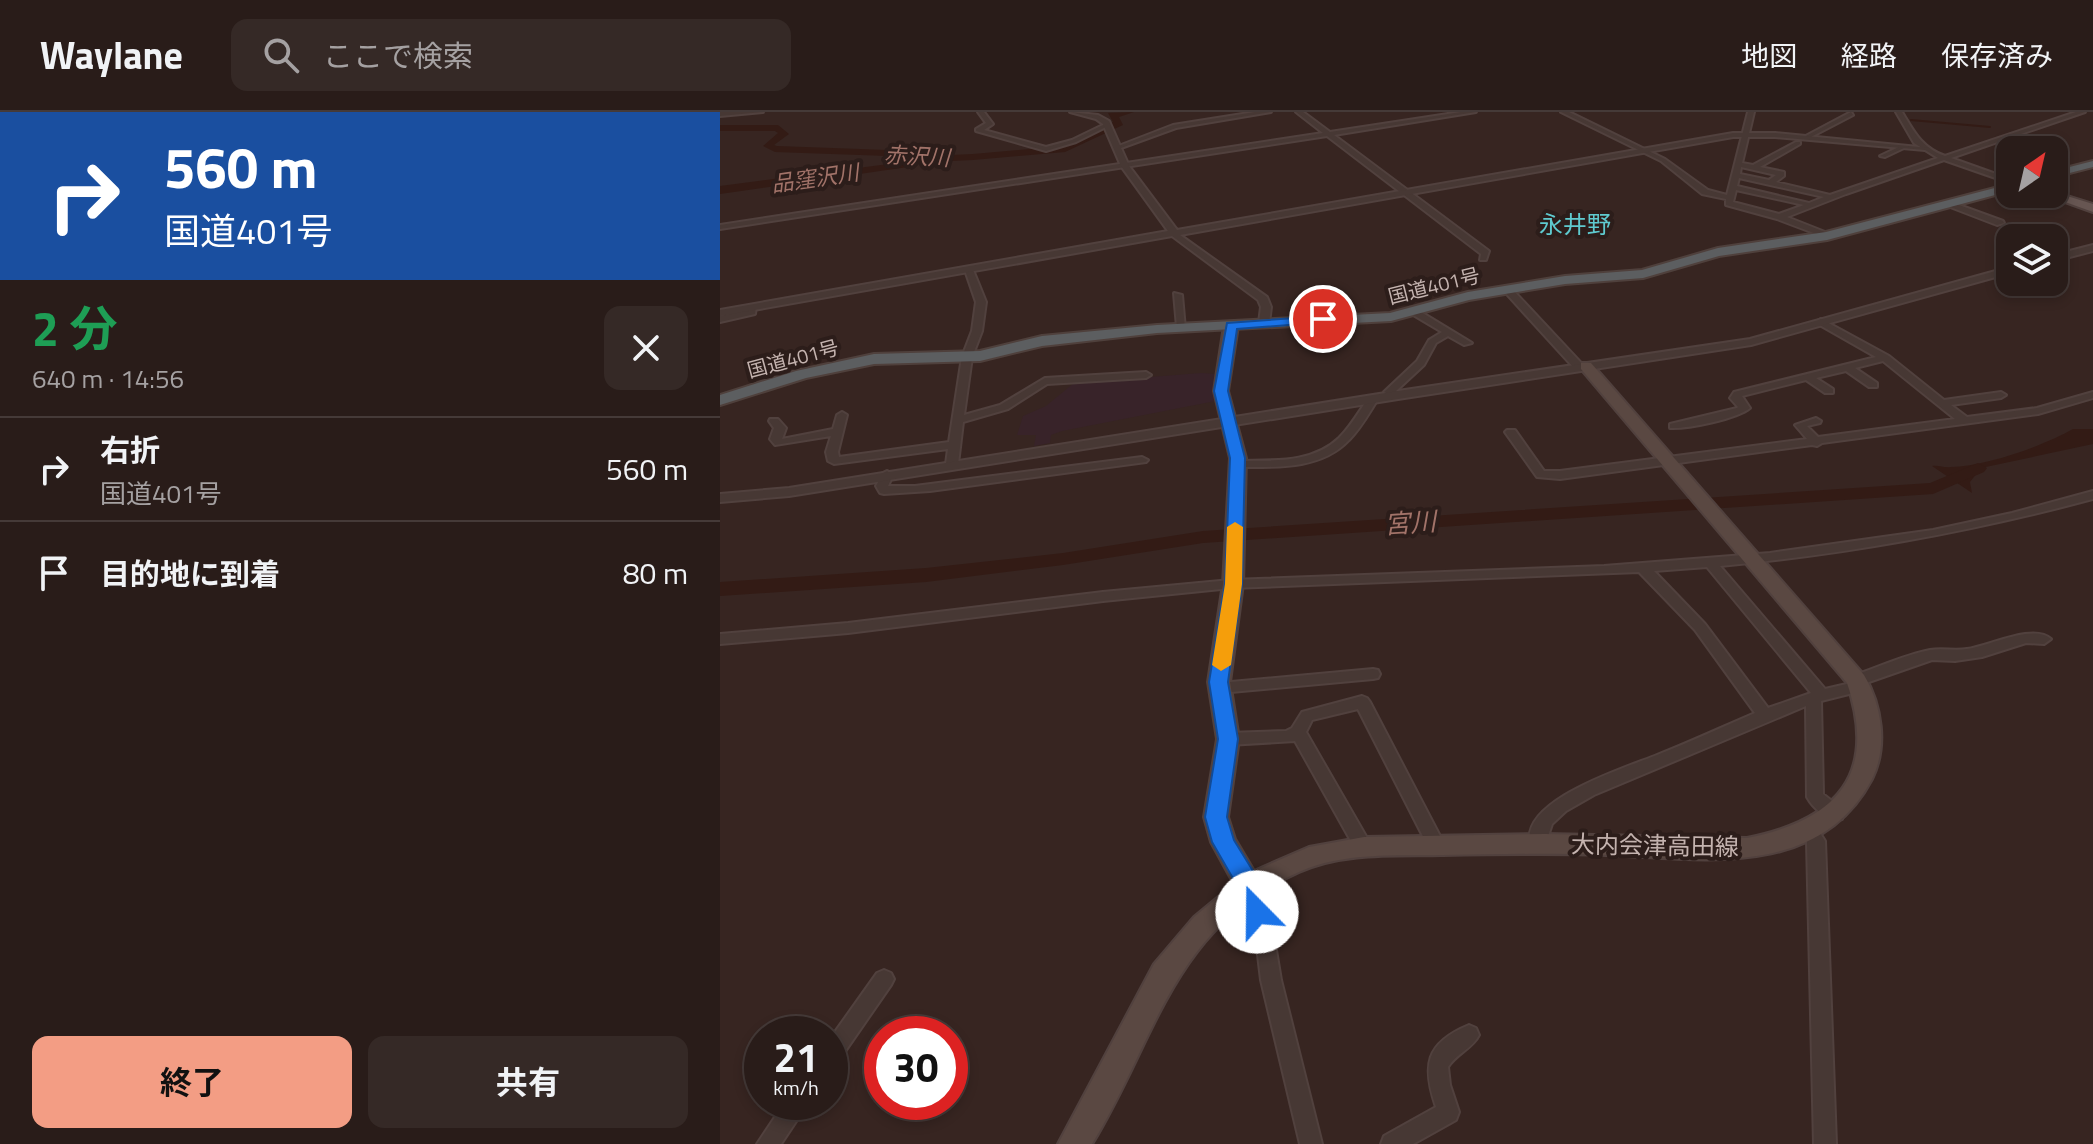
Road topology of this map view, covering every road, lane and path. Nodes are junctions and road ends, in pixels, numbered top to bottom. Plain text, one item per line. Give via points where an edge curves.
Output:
1 (760, 112) edge
2 (981, 112) edge
3 (1074, 112) edge
4 (1268, 112) edge
5 (1299, 112) edge
6 (1473, 112) edge
7 (1564, 112) edge
8 (1751, 112) edge
9 (1899, 112) edge
10 (2082, 112) edge
11 (720, 114) edge
12 (1851, 114) edge
13 (1103, 118) edge
14 (1746, 134) junction
15 (1328, 135) junction
16 (1801, 141) junction
17 (1119, 147) junction
18 (1903, 147) junction
19 (1925, 148) junction
20 (1643, 151) junction
21 (1883, 156) dead end
22 (1942, 158) junction
23 (1739, 164) junction
24 (2093, 164) edge
25 (1125, 166) junction
26 (1755, 167) junction
27 (2068, 170) edge
28 (1736, 175) junction
29 (1996, 179) edge
30 (1770, 183) junction
31 (1733, 187) junction
32 (1996, 188) edge
33 (1407, 193) junction
34 (1826, 195) dead end
35 (1731, 198) junction
36 (2068, 200) edge
37 (1805, 203) dead end
38 (1948, 203) junction
39 (2093, 208) edge
40 (1780, 217) junction
41 (2000, 223) dead end
42 (720, 227) edge
43 (1173, 232) junction
44 (1827, 236) junction
45 (2093, 248) edge
46 (2068, 254) edge
47 (1483, 258) dead end
48 (969, 270) junction
49 (1996, 274) edge
50 (1507, 289) junction
51 (1177, 295) dead end
52 (753, 308) joint
53 (1413, 311) junction
54 (720, 316) edge
55 (1821, 322) junction
56 (1264, 323) junction
57 (1231, 326) junction
58 (1182, 327) junction
59 (1448, 332) junction
60 (1467, 343) dead end
61 (967, 357) junction
62 (1885, 358) junction
63 (1582, 366) junction
64 (1847, 367) junction
65 (1146, 375) dead end
66 (1808, 377) junction
67 (1873, 385) dead end
68 (1829, 391) dead end
69 (1398, 395) junction
70 (2001, 395) dead end
71 (2093, 395) edge
72 (720, 399) edge
73 (1373, 399) junction
74 (1943, 403) junction
75 (842, 415) dead end
76 (958, 420) junction
77 (774, 421) dead end
78 (1229, 421) junction
79 (1816, 421) dead end
80 (1965, 421) junction
81 (1674, 426) dead end
82 (837, 431) junction
83 (1511, 432) dead end
84 (1817, 443) junction
85 (954, 445) junction
86 (1142, 460) dead end
87 (952, 464) junction
88 (1237, 464) junction
89 (1670, 464) junction
90 (887, 475) junction
91 (2093, 495) edge
92 (720, 498) edge
93 (1752, 556) junction
94 (1709, 561) junction
95 (1642, 567) junction
96 (1233, 584) junction
97 (720, 639) edge
98 (2044, 639) dead end
99 (1373, 674) dead end
100 (1859, 683) junction
101 (1220, 688) junction
102 (1817, 698) junction
103 (1766, 717) junction
104 (1298, 732) junction
105 (1228, 739) junction
106 (1836, 814) junction
107 (1809, 830) junction
108 (1538, 843) junction
109 (1362, 845) junction
110 (1436, 845) junction
111 (1249, 886) junction
112 (884, 979) dead end
113 (848, 1030) edge
114 (1469, 1035) dead end
115 (785, 1120) edge
116 (768, 1144) edge
117 (1074, 1144) edge
118 (1311, 1144) edge
119 (1392, 1144) edge
120 (1825, 1144) edge

1 - 11 street
2 - 13 street via 990,124 978,130 1038,149 1058,146
3 - 13 street
4 - 17 street via 1175,126
5 - 15 street
6 - 15 street
7 - 20 street
8 - 14 street
9 - 19 street
10 - 22 street
12 - 16 street
13 - 17 street
14 - 16 street
14 - 20 street
14 - 23 street
15 - 25 street
15 - 33 street
16 - 18 street
16 - 26 street
17 - 25 street
18 - 19 street
18 - 21 street
19 - 22 street
20 - 33 street
20 - 35 street via 1705,192
22 - 29 street
22 - 40 street
23 - 26 street
23 - 28 street
24 - 27 highway
25 - 42 street
25 - 43 street
26 - 30 street via 1781,174
28 - 30 street
28 - 31 street
30 - 34 street
31 - 35 street
31 - 37 street
32 - 38 highway, 国道401号
33 - 43 street
33 - 47 street via 1486,253
35 - 40 street via 1729,203
36 - 39 main road
38 - 41 street
38 - 44 highway, 国道401号
40 - 44 street
43 - 48 street
43 - 56 street via 1263,299
44 - 50 highway, 国道401号 via 1718,252 1643,274
45 - 46 street
48 - 52 street
48 - 61 street via 981,302
49 - 55 street
50 - 53 highway, 国道401号
50 - 63 street
51 - 58 street
52 - 54 street
53 - 56 highway, 国道401号 via 1376,320
53 - 59 street
55 - 62 street
55 - 63 street via 1751,342
56 - 57 highway, 国道401号
57 - 58 highway, 国道401号
57 - 78 main road via 1221,391
58 - 61 highway, 国道401号 via 1063,338
59 - 60 street
59 - 69 street via 1432,342 1419,364 1389,392
61 - 72 highway, 国道401号 via 862,361
61 - 76 street
62 - 64 street
62 - 74 street
63 - 69 street
63 - 89 main road, 大内会津高田線
64 - 66 street
64 - 67 street
65 - 76 street via 1045,381 1004,407
66 - 68 street
66 - 81 street via 1736,395 1745,408 1740,412
69 - 73 street
70 - 74 street
71 - 80 street via 2053,408
73 - 78 street
73 - 88 street via 1341,442 1324,453 1298,461
74 - 80 street
75 - 82 street
76 - 85 street
77 - 82 street via 780,428 779,443
78 - 87 street
78 - 88 main road
79 - 84 street via 1800,425
80 - 84 street
82 - 85 street via 834,461
83 - 89 street via 1541,475
84 - 89 street
85 - 87 street
86 - 90 street via 932,488 884,490
87 - 90 street
88 - 96 main road
89 - 93 main road, 大内会津高田線
90 - 92 street
91 - 93 street via 1995,522 1823,552
93 - 94 street
93 - 100 main road, 大内会津高田線
94 - 95 street
94 - 102 street
95 - 96 street
95 - 103 street via 1700,627
96 - 97 street
96 - 101 main road
98 - 100 street via 2025,638 1955,656 1931,655
99 - 101 street
100 - 102 street
100 - 106 main road, 大内会津高田線 via 1870,759 1862,781
101 - 105 main road
102 - 103 street
102 - 106 street via 1815,797
103 - 108 street via 1591,790 1549,815 1539,829
104 - 105 street via 1289,737
104 - 109 street
104 - 110 street via 1307,716 1362,702
105 - 111 main road via 1216,817 1223,842
106 - 107 main road, 大内会津高田線
107 - 108 main road, 大内会津高田線 via 1749,848
107 - 120 street via 1816,841
108 - 110 main road, 大内会津高田線
109 - 110 main road, 大内会津高田線
109 - 111 main road, 大内会津高田線 via 1291,864
111 - 117 main road, 大内会津高田線 via 1165,971
111 - 118 street
112 - 113 street
114 - 119 street via 1445,1049 1436,1065 1448,1112
115 - 116 street

